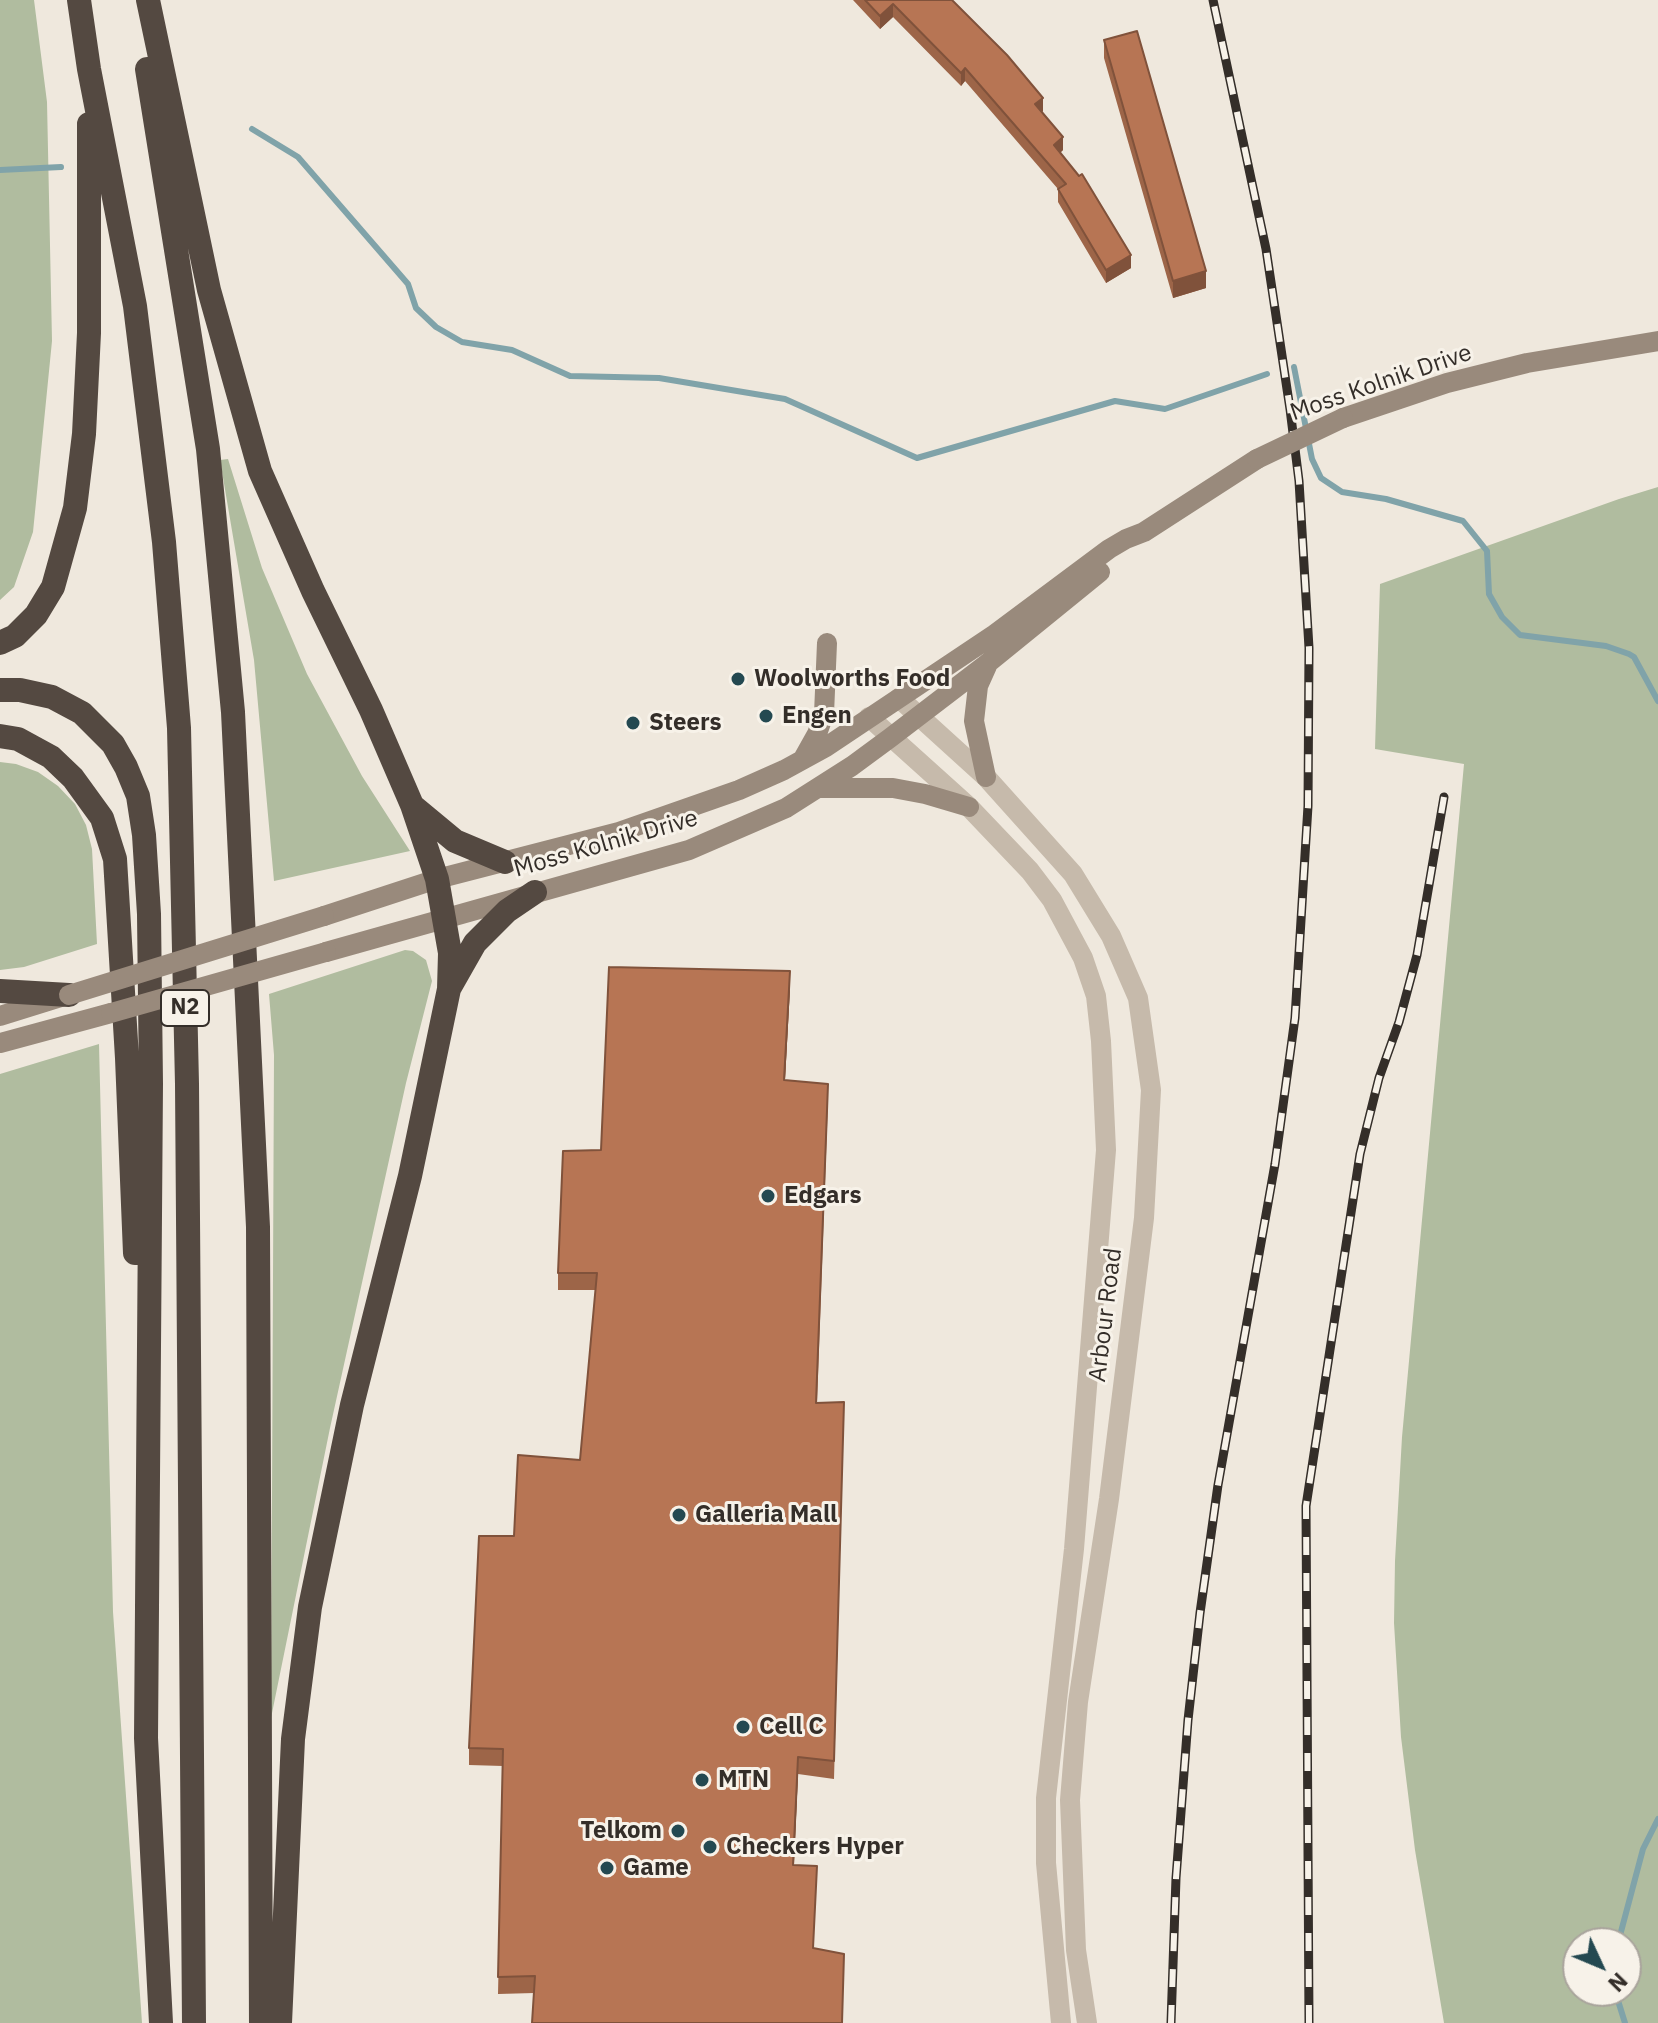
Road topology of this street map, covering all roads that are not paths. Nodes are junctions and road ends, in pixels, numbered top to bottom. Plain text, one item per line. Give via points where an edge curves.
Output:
1 (79, 0) edge
2 (135, 0) edge
3 (148, 0) edge
4 (89, 69) junction
5 (1658, 341) edge
6 (1144, 532) junction
7 (0, 643) edge
8 (827, 643) dead end
9 (988, 663) junction
10 (0, 690) edge
11 (899, 698) junction
12 (919, 716) junction
13 (869, 717) junction
14 (0, 736) edge
15 (890, 738) junction
16 (803, 759) junction
17 (986, 777) junction
18 (816, 789) junction
19 (412, 805) junction
20 (969, 807) junction
21 (505, 862) junction
22 (437, 879) junction
23 (535, 892) junction
24 (445, 917) junction
25 (449, 989) junction
26 (0, 991) edge
27 (69, 995) joint
28 (37, 999) junction
29 (0, 1016) edge
30 (0, 1043) edge
31 (147, 1503) junction
32 (1056, 1698) junction
33 (1078, 1702) junction
34 (161, 2023) edge
35 (194, 2023) edge
36 (261, 2023) edge
37 (280, 2023) edge
38 (1061, 2023) edge
39 (1087, 2023) edge

1 - 4 highway, N2
2 - 36 highway via 208,449 233,712 258,1227
3 - 19 highway via 209,290 260,471
4 - 7 highway via 89,333 75,508 53,587 36,615
4 - 35 highway, N2 via 135,306 164,542 179,728
5 - 6 main road, Moss Kolnik Drive, bridge via 1527,363 1343,418 1257,459
6 - 9 main road, Moss Kolnik Drive
6 - 11 main road, Moss Kolnik Drive via 1109,549
8 - 16 main road via 824,714
9 - 12 main road, Moss Kolnik Drive
9 - 17 main road via 974,712
10 - 31 highway via 52,697 82,713 113,744 138,796 149,914
11 - 12 street, Arbour Road
11 - 13 main road, Moss Kolnik Drive
12 - 15 main road, Moss Kolnik Drive
12 - 17 street, Arbour Road
13 - 15 street, Arbour Road
13 - 16 main road, Moss Kolnik Drive
14 - 31 highway via 18,739 51,757 73,778 102,818 115,859
15 - 18 main road, Moss Kolnik Drive
15 - 20 street, Arbour Road
16 - 21 main road, Moss Kolnik Drive via 684,810
17 - 33 street, Arbour Road via 1073,874 1111,936 1138,998 1151,1090 1144,1218
18 - 20 main road via 893,788
18 - 23 main road, Moss Kolnik Drive via 786,808 689,850
19 - 21 highway via 455,841
19 - 22 highway
20 - 32 street, Arbour Road via 1052,900 1092,983 1101,1041 1106,1150 1074,1549
21 - 22 main road, Moss Kolnik Drive
22 - 24 highway
22 - 27 main road, Moss Kolnik Drive, bridge
23 - 24 main road, Moss Kolnik Drive
23 - 25 highway via 475,943
24 - 25 highway
24 - 30 main road, Moss Kolnik Drive, bridge
25 - 37 highway via 310,1607 293,1739
26 - 28 highway
27 - 28 highway
28 - 29 main road
31 - 34 highway via 146,1738
32 - 33 street
32 - 38 street, Arbour Road via 1046,1863
33 - 39 street, Arbour Road via 1070,1800 1076,1950

